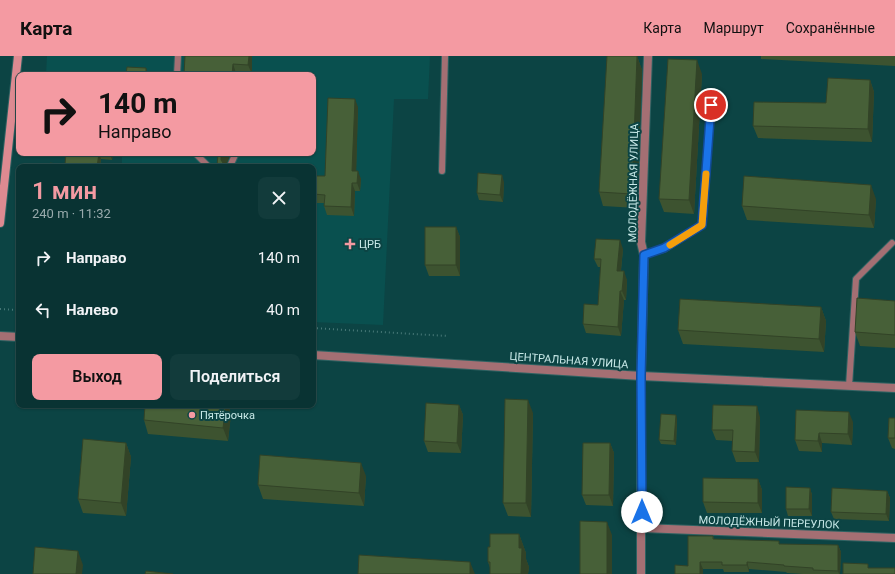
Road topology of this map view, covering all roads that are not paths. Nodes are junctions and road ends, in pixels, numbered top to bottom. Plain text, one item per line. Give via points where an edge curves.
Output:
1 (18, 56) edge
2 (178, 56) edge
3 (445, 56) edge
4 (648, 56) edge
5 (16, 72) edge
6 (177, 72) edge
7 (16, 75) edge
8 (711, 105) dead end
9 (198, 156) edge
10 (206, 164) edge
11 (442, 171) dead end
12 (0, 223) edge
13 (892, 243) dead end
14 (644, 255) junction
15 (0, 336) edge
16 (16, 337) edge
17 (316, 355) edge
18 (641, 376) junction
19 (850, 386) junction
20 (895, 388) edge
21 (642, 528) junction
22 (895, 538) edge
23 (641, 574) edge

1 - 5 street
2 - 6 lane
3 - 11 lane
4 - 14 street, МОЛОДЁЖНАЯ УЛИЦА via 641,242
7 - 12 street
8 - 14 lane via 702,225 664,248
9 - 10 lane
13 - 19 lane via 856,279
14 - 18 street, МОЛОДЁЖНАЯ УЛИЦА
15 - 16 street
17 - 18 street, ЦЕНТРАЛЬНАЯ УЛИЦА
18 - 19 street, ЦЕНТРАЛЬНАЯ УЛИЦА
18 - 21 street, МОЛОДЁЖНАЯ УЛИЦА
19 - 20 street, ЦЕНТРАЛЬНАЯ УЛИЦА
21 - 22 street, МОЛОДЁЖНЫЙ ПЕРЕУЛОК
21 - 23 street, МОЛОДЁЖНАЯ УЛИЦА

